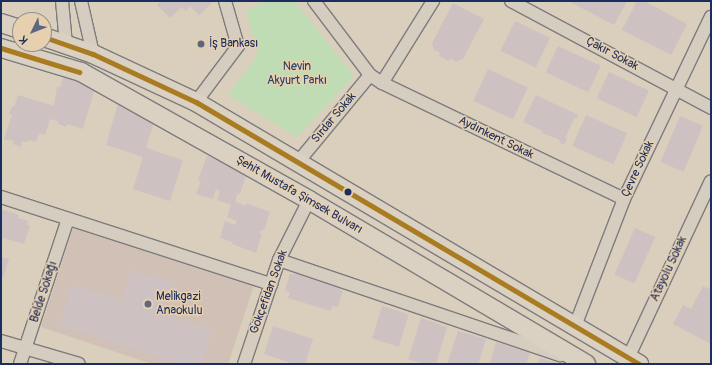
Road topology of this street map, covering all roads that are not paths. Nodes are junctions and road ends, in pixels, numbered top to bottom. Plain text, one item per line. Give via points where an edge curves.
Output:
1 (62, 1) edge
2 (81, 1) edge
3 (225, 1) edge
4 (314, 1) edge
5 (433, 1) edge
6 (511, 1) edge
7 (711, 17) edge
8 (1, 23) edge
9 (12, 26) edge
10 (52, 40) edge
11 (66, 44) junction
12 (1, 48) edge
13 (93, 54) junction
14 (370, 75) junction
15 (382, 83) junction
16 (676, 88) junction
17 (196, 102) junction
18 (711, 108) edge
19 (298, 162) junction
20 (711, 181) edge
21 (1, 197) edge
22 (624, 199) junction
23 (309, 200) junction
24 (68, 219) junction
25 (279, 260) junction
26 (271, 284) junction
27 (575, 326) junction
28 (1, 341) edge
29 (26, 348) junction
30 (633, 361) edge
31 (20, 364) edge
32 (79, 364) edge
33 (244, 364) edge
34 (586, 364) edge

1 - 11 street
2 - 13 street
3 - 17 street via 238,46
4 - 14 street, Aydınkent Sokak
5 - 15 street
6 - 16 street, Çakır Sokak
7 - 16 street, Çevre Sokak
8 - 9 main road
10 - 11 main road
11 - 13 main road
12 - 23 main road, Şehit Mustafa Şimsek Bulvarı via 81,72
13 - 17 main road
14 - 15 street, Aydınkent Sokak
14 - 19 street, Sırdar Sokak
15 - 22 street, Aydınkent Sokak
16 - 18 street, Çakır Sokak
16 - 22 street, Çevre Sokak
17 - 19 main road
19 - 27 main road
20 - 30 street, Atayolu Sokak
21 - 24 street
22 - 27 street, Çevre Sokak
23 - 25 street, Gökçefidan Sokak
23 - 34 main road, Şehit Mustafa Şimsek Bulvarı
24 - 26 street
24 - 29 street, Belde Sokağı
25 - 26 street, Gökçefidan Sokak
25 - 34 street
26 - 33 street, Gökçefidan Sokak
27 - 30 main road
28 - 29 street
29 - 31 street, Belde Sokağı
29 - 32 street

